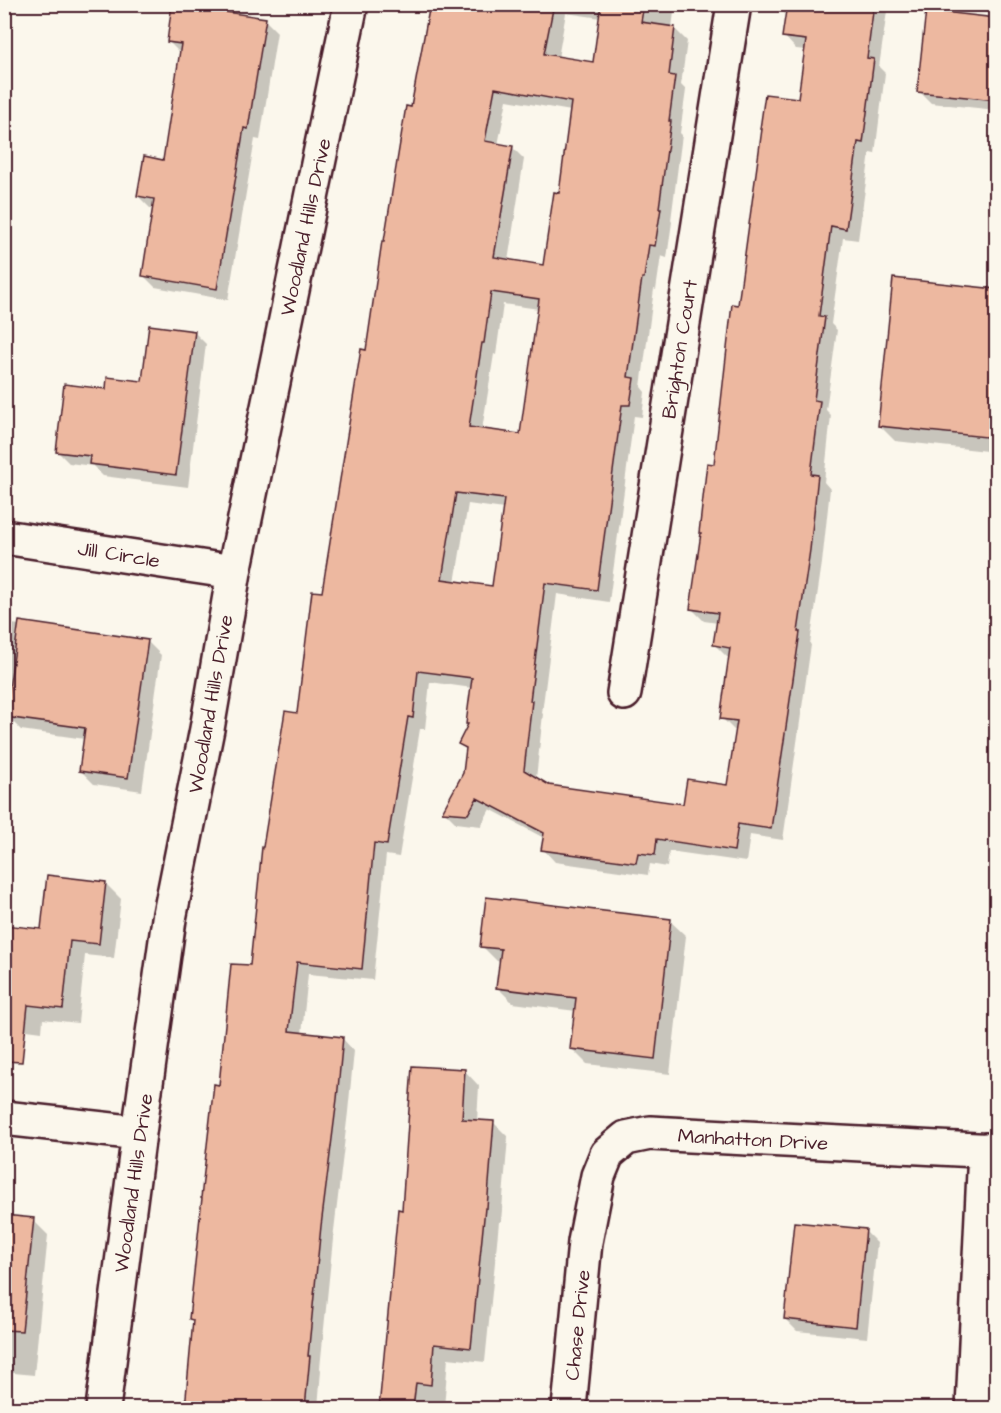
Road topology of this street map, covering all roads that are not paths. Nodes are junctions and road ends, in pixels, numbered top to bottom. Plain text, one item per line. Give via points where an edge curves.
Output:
1 (351, 4) edge
2 (734, 4) edge
3 (4, 537) edge
4 (234, 572) junction
5 (624, 693) dead end
6 (4, 1118) edge
7 (139, 1133) junction
8 (991, 1150) edge
9 (585, 1242) joint
10 (103, 1408) edge
11 (569, 1408) edge
12 (973, 1408) edge

1 - 4 street, Woodland Hills Drive
2 - 5 street, Brighton Court
3 - 4 street, Jill Circle
4 - 7 street, Woodland Hills Drive via 169,919
6 - 7 street
7 - 10 street, Woodland Hills Drive
8 - 9 street, Manhatton Drive via 650,1133 626,1138 607,1154 598,1176
8 - 12 street
9 - 11 street, Chase Drive

